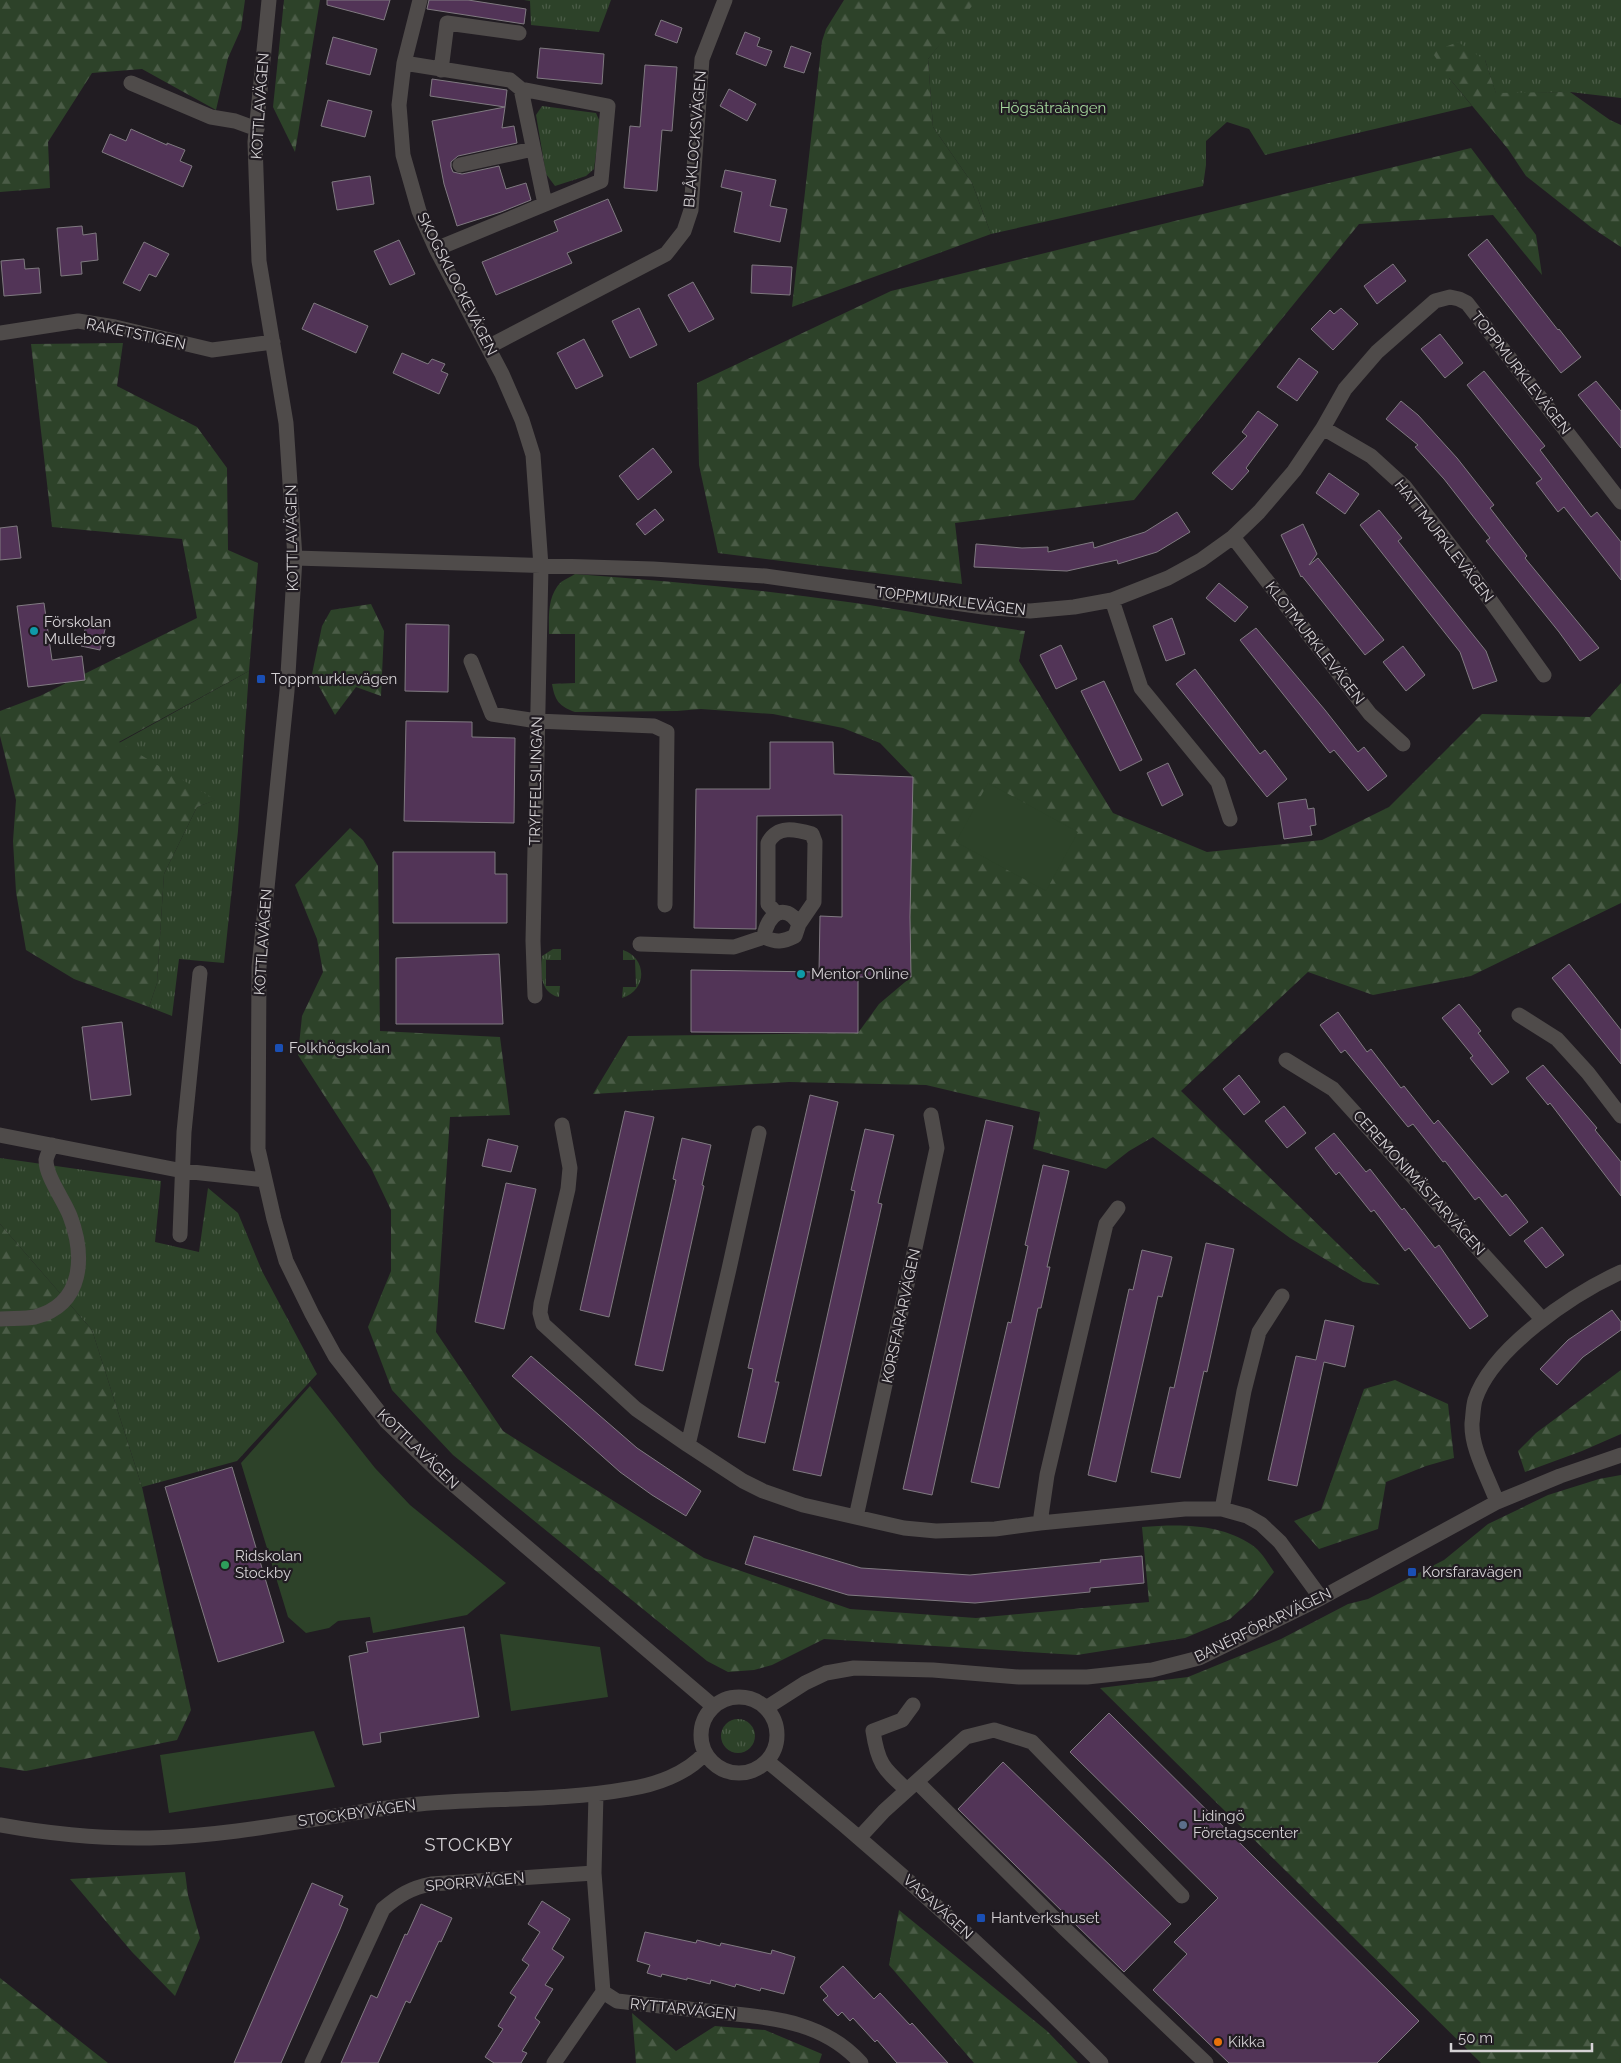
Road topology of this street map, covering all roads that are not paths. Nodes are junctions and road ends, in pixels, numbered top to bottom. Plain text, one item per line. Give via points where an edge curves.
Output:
1 (269, 0) edge
2 (420, 0) edge
3 (725, 0) edge
4 (519, 33) dead end
5 (404, 63) junction
6 (441, 70) junction
7 (131, 83) dead end
8 (521, 89) junction
9 (257, 128) junction
10 (534, 149) junction
11 (460, 165) dead end
12 (545, 204) junction
13 (436, 249) junction
14 (0, 333) edge
15 (273, 342) junction
16 (488, 347) junction
17 (1323, 428) junction
18 (1621, 502) edge
19 (1233, 537) junction
20 (295, 558) junction
21 (541, 566) junction
22 (1112, 600) junction
23 (471, 661) dead end
24 (1544, 675) dead end
25 (538, 721) junction
26 (1403, 744) dead end
27 (1230, 819) dead end
28 (665, 905) dead end
29 (776, 913) junction
30 (798, 924) junction
31 (764, 937) junction
32 (640, 944) dead end
33 (200, 973) dead end
34 (535, 996) dead end
35 (1518, 1015) dead end
36 (1286, 1060) dead end
37 (932, 1115) dead end
38 (1621, 1116) edge
39 (562, 1125) dead end
40 (759, 1133) dead end
41 (0, 1135) edge
42 (52, 1145) junction
43 (183, 1171) junction
44 (265, 1180) junction
45 (1118, 1208) dead end
46 (180, 1235) dead end
47 (1621, 1272) edge
48 (1282, 1296) dead end
49 (0, 1319) edge
50 (1542, 1319) junction
51 (688, 1445) junction
52 (1621, 1455) edge
53 (1497, 1502) junction
54 (1222, 1509) junction
55 (856, 1517) junction
56 (1040, 1523) junction
57 (1321, 1598) junction
58 (913, 1705) dead end
59 (713, 1706) junction
60 (766, 1708) junction
61 (705, 1753) junction
62 (767, 1761) junction
63 (912, 1786) junction
64 (596, 1794) junction
65 (0, 1825) edge
66 (860, 1837) junction
67 (594, 1873) junction
68 (1182, 1896) dead end
69 (603, 1992) junction
70 (312, 2063) edge
71 (554, 2063) edge
72 (861, 2063) edge
73 (1101, 2063) edge
74 (1206, 2063) edge

1 - 9 street, KOTTLAVÄGEN
2 - 5 street, SKOGSKLOCKEVÄGEN
3 - 16 street, BLÅKLOCKSVÄGEN via 702,58 691,210 684,231 666,254
4 - 6 street via 447,23
5 - 6 street
5 - 13 street, SKOGSKLOCKEVÄGEN via 399,105 403,155 419,211
6 - 8 street via 510,80
7 - 9 street via 211,117
8 - 10 street
8 - 12 street via 608,106 601,181
9 - 15 street, KOTTLAVÄGEN via 259,261
10 - 11 street
10 - 12 street
12 - 13 street
13 - 16 street, SKOGSKLOCKEVÄGEN
14 - 15 street, RAKETSTIGEN via 78,321 212,350
15 - 20 street, KOTTLAVÄGEN via 286,423
16 - 21 street, SKOGSKLOCKEVÄGEN via 522,420 533,455
17 - 18 street, TOPPMURKLEVÄGEN via 1345,388 1377,352 1435,301 1459,299 1467,303
17 - 19 street, TOPPMURKLEVÄGEN via 1294,472
17 - 24 street, HATTMURKLEVÄGEN via 1371,456 1405,487
19 - 22 street, TOPPMURKLEVÄGEN via 1168,578
19 - 26 street, KLOTMURKLEVÄGEN via 1370,714
20 - 21 street, TOPPMURKLEVÄGEN
20 - 44 street, KOTTLAVÄGEN via 287,690 259,967 258,1149
21 - 22 street, TOPPMURKLEVÄGEN via 765,576 1030,611
21 - 25 street, TRYFFELSLINGAN
22 - 27 street via 1141,688 1218,782
23 - 25 street via 492,714
25 - 28 street via 654,726 667,732
25 - 34 street, TRYFFELSLINGAN via 533,941
29 - 30 street via 794,917
29 - 30 street via 768,904 768,843 778,831 798,830 812,834 815,842 814,902
29 - 31 street via 770,918
30 - 31 street via 795,936 784,941
31 - 32 street via 734,947
33 - 43 street
35 - 38 street via 1557,1039 1588,1072
36 - 50 street, CEREMONIMÄSTARVÄGEN via 1332,1089
37 - 55 street, KORSFARARVÄGEN via 937,1148
39 - 51 street via 570,1168 541,1304 543,1324 636,1408
40 - 51 street
41 - 42 street
42 - 43 street
42 - 49 street via 46,1159 79,1246 74,1286 60,1306 34,1317
43 - 44 street
43 - 46 street
44 - 59 street, KOTTLAVÄGEN via 286,1261 312,1314 335,1356 386,1422
45 - 56 street via 1104,1232 1047,1475
47 - 50 street
48 - 54 street via 1259,1332 1244,1391
50 - 53 street via 1500,1359 1475,1400 1472,1424 1475,1446
51 - 55 street via 730,1474 763,1491 803,1505
52 - 53 street, BANÉRFÖRARVÄGEN
53 - 57 street, BANÉRFÖRARVÄGEN
54 - 56 street via 1185,1509
54 - 57 street via 1261,1524 1280,1542
55 - 56 street via 904,1528 936,1531 995,1529
57 - 60 street, BANÉRFÖRARVÄGEN via 1199,1658 1152,1670 1087,1677 1019,1677 854,1668 826,1673
58 - 63 street via 902,1720 873,1731 876,1752 883,1768
59 - 60 street via 725,1698 741,1696 756,1700
59 - 61 street via 700,1729
60 - 62 street via 773,1717 777,1732 775,1748
61 - 62 street via 720,1768 734,1773 751,1771
61 - 64 street, STOCKBYVÄGEN via 697,1762 663,1780
62 - 66 street, VASAVÄGEN
63 - 66 street
63 - 68 street via 966,1737 994,1730 1032,1742
63 - 74 street
64 - 65 street, STOCKBYVÄGEN via 411,1805 178,1837 70,1836
64 - 67 street
66 - 73 street, VASAVÄGEN via 956,1923
67 - 69 street
67 - 70 street, SPORRVÄGEN via 431,1884 400,1894 383,1909
69 - 71 street
69 - 72 street, RYTTARVÄGEN via 618,2001 783,2020 817,2030 848,2049

